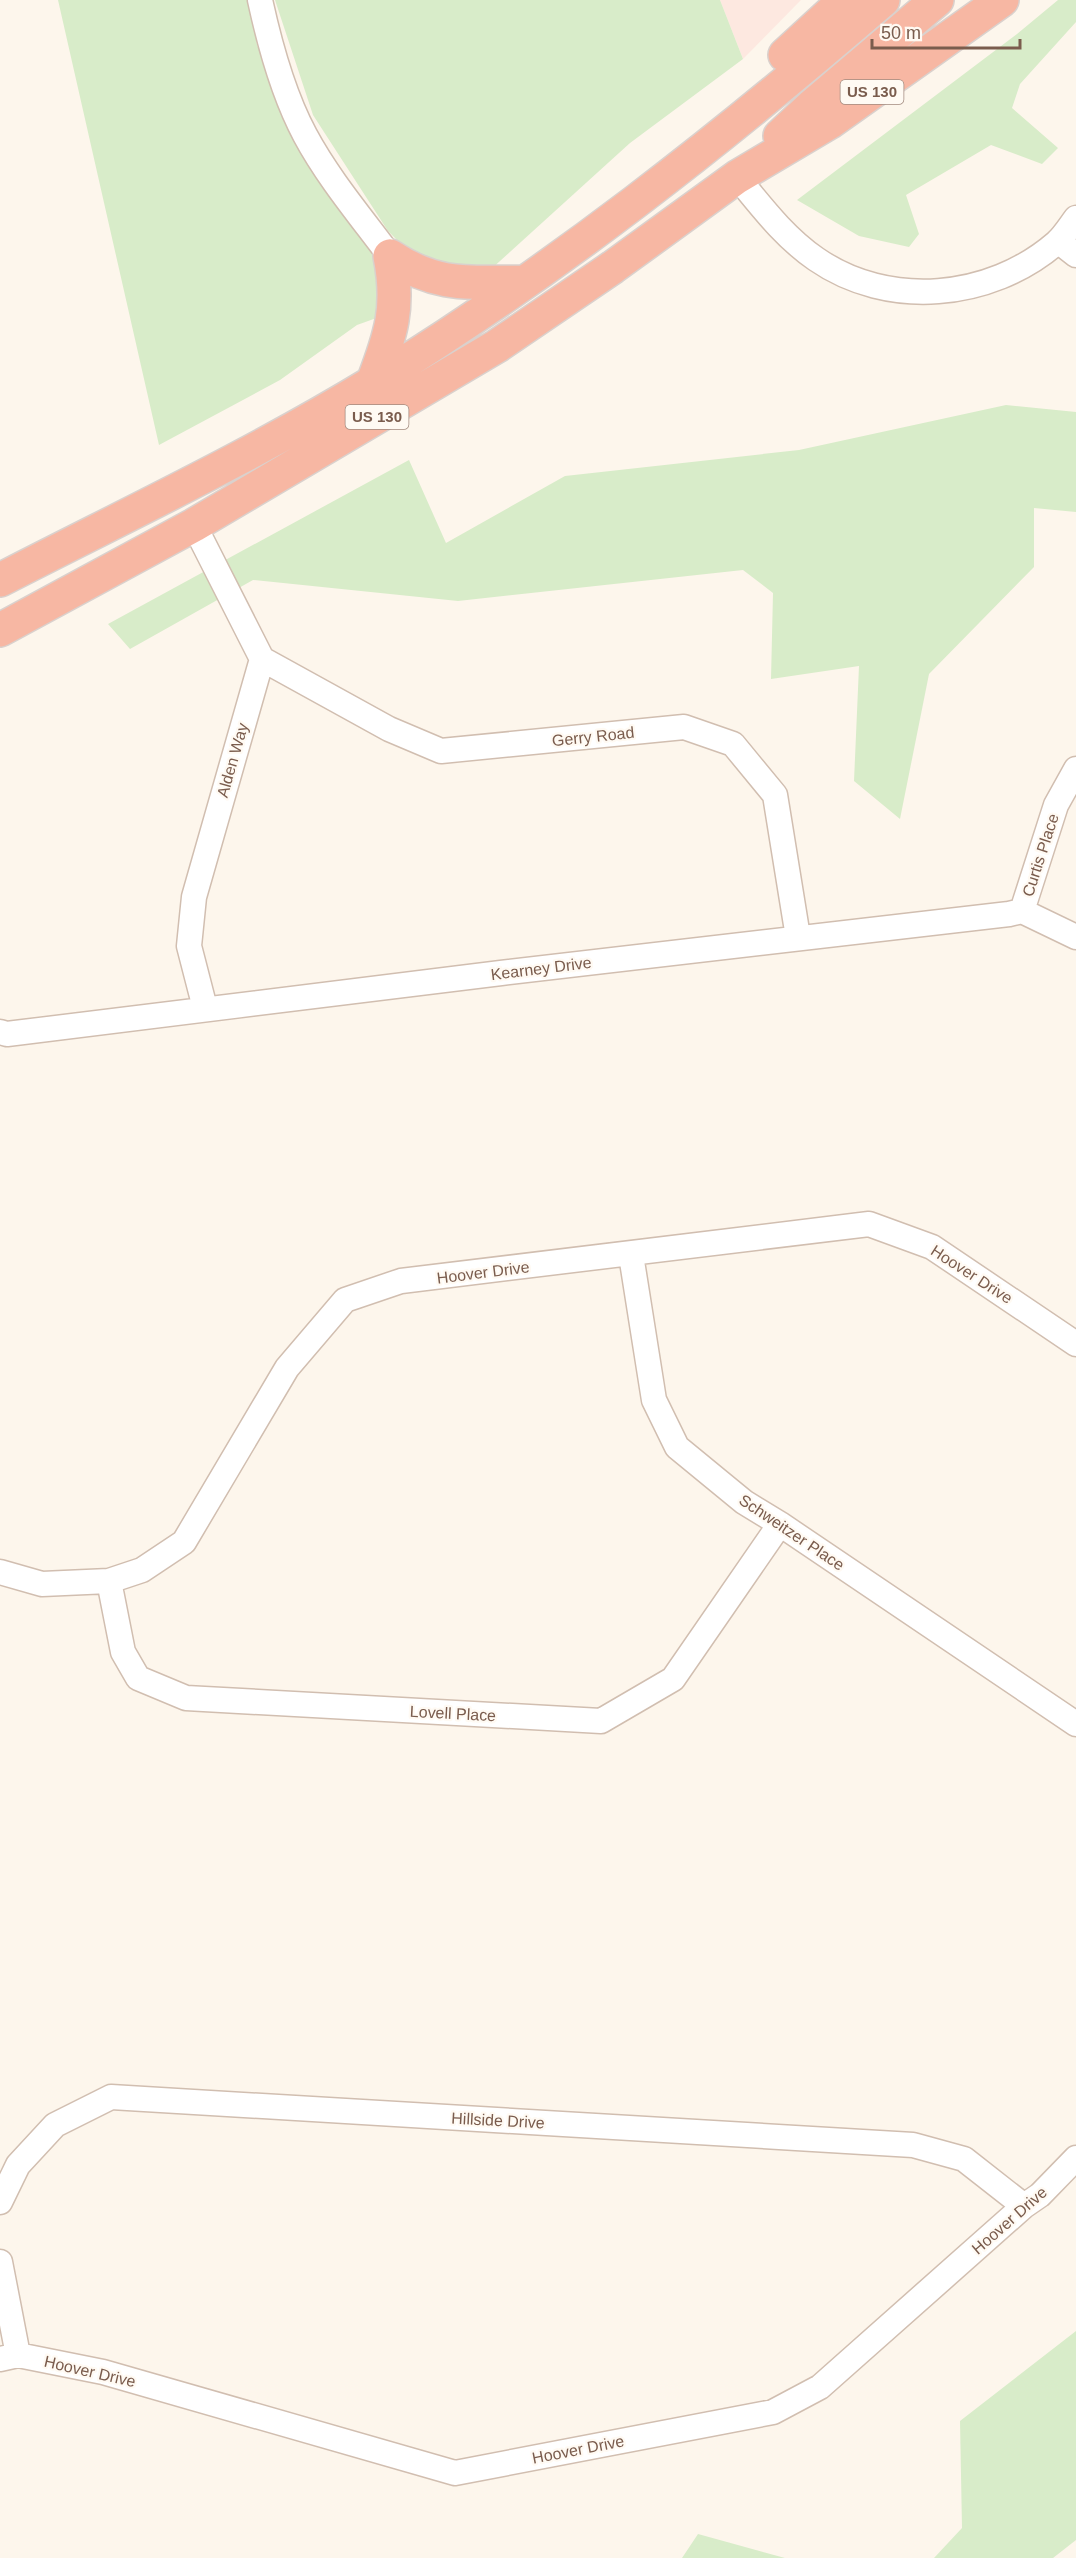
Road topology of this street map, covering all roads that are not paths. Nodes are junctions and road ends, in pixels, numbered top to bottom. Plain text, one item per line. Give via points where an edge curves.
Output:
1 (260, 0) edge
2 (845, 0) edge
3 (883, 0) edge
4 (938, 0) edge
5 (1002, 0) edge
6 (737, 177) junction
7 (1076, 218) edge
8 (1067, 248) edge
9 (390, 256) junction
10 (537, 273) junction
11 (373, 382) junction
12 (194, 525) junction
13 (0, 580) edge
14 (0, 630) edge
15 (262, 659) junction
16 (1076, 769) edge
17 (1022, 910) junction
18 (798, 937) junction
19 (1076, 937) edge
20 (205, 1008) junction
21 (0, 1032) edge
22 (631, 1255) junction
23 (1076, 1344) edge
24 (780, 1524) junction
25 (0, 1572) edge
26 (109, 1581) junction
27 (1076, 1724) edge
28 (1076, 2158) edge
29 (0, 2202) edge
30 (1024, 2206) junction
31 (0, 2262) edge
32 (9, 2357) edge

1 - 9 street via 278,71 305,135
2 - 10 highway, US 130 via 718,113 617,195
3 - 10 highway via 734,123
4 - 6 highway via 813,105
5 - 6 highway, US 130 via 830,122
6 - 8 street via 777,225 811,255 853,278 888,288 940,292 973,286
6 - 12 highway, US 130 via 497,346
7 - 8 street
9 - 10 highway via 419,274 448,282
9 - 11 highway via 396,291 393,320
10 - 11 highway, US 130
11 - 13 highway, US 130
12 - 14 highway, US 130
12 - 15 street
15 - 18 street, Gerry Road via 389,729 441,751 684,727 733,744 775,795
15 - 20 street, Alden Way via 194,897 189,946
16 - 17 street, Curtis Place via 1056,804
17 - 18 street, Kearney Drive
17 - 19 street
18 - 20 street, Kearney Drive
20 - 21 street, Kearney Drive
22 - 23 street, Hoover Drive via 869,1224 932,1247
22 - 24 street, Schweitzer Place via 654,1400 677,1448 744,1502
22 - 26 street, Hoover Drive via 401,1281 345,1300 287,1368 184,1542 142,1570
24 - 26 street, Lovell Place via 673,1679 601,1721 186,1698 138,1678 123,1652
24 - 27 street, Schweitzer Place
25 - 26 street, Hoover Drive via 42,1584
28 - 30 street, Hoover Drive
29 - 30 street, Hillside Drive via 18,2165 55,2124 111,2097 913,2145 964,2159
30 - 32 street, Hoover Drive via 820,2387 773,2412 455,2473 104,2372
31 - 32 street

